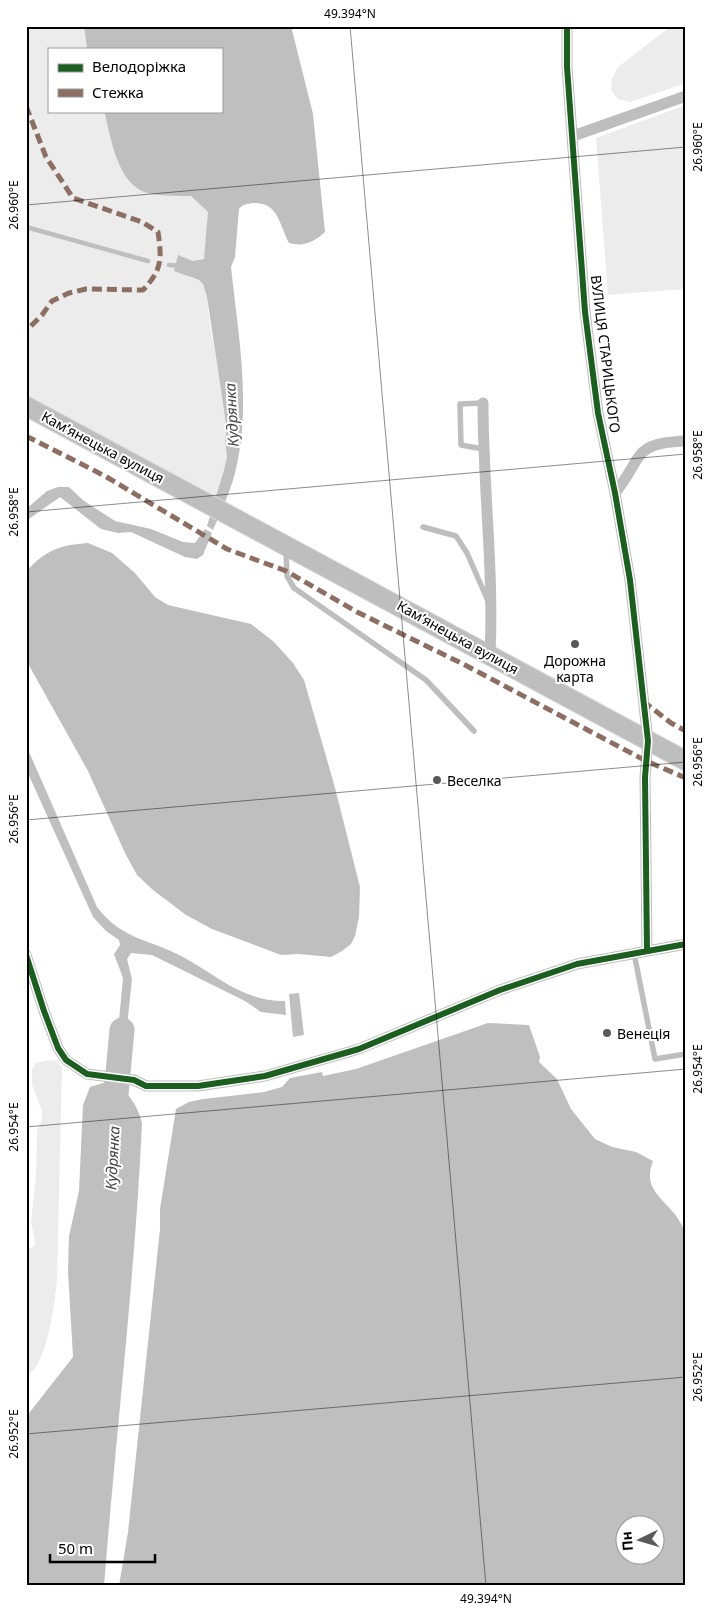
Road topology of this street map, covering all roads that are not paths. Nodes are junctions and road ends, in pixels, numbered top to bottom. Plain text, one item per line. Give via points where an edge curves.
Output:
1 (567, 26) edge
2 (686, 96) edge
3 (573, 136) junction
4 (483, 403) joint
5 (26, 406) edge
6 (686, 441) edge
7 (483, 449) junction
8 (616, 493) junction
9 (423, 527) dead end
10 (287, 545) junction
11 (492, 609) junction
12 (490, 654) junction
13 (474, 731) dead end
14 (648, 741) junction
15 (686, 761) edge
16 (686, 944) edge
17 (647, 951) junction
18 (634, 953) junction
19 (26, 955) edge
20 (686, 1054) edge

1 - 3 street, ВУЛИЦЯ СТАРИЦЬКОГО
2 - 3 street
3 - 8 street, ВУЛИЦЯ СТАРИЦЬКОГО via 585,312 598,413
4 - 7 street
4 - 7 lane via 460,404 461,445
5 - 10 main road, Камʼянецька вулиця
6 - 8 street via 654,444 643,450
7 - 11 street
8 - 14 street, ВУЛИЦЯ СТАРИЦЬКОГО via 630,580
9 - 11 lane via 456,536 468,553
10 - 12 main road, Камʼянецька вулиця
10 - 13 lane via 287,576 294,588 426,680
11 - 12 street
12 - 14 main road, Камʼянецька вулиця
14 - 15 main road, Камʼянецька вулиця
14 - 17 street, ВУЛИЦЯ СТАРИЦЬКОГО via 645,777
16 - 17 street
17 - 18 street
18 - 19 street via 577,964 500,990 359,1049 265,1076 198,1086 146,1086 134,1080 87,1074 66,1060 58,1048
18 - 20 lane via 655,1060

